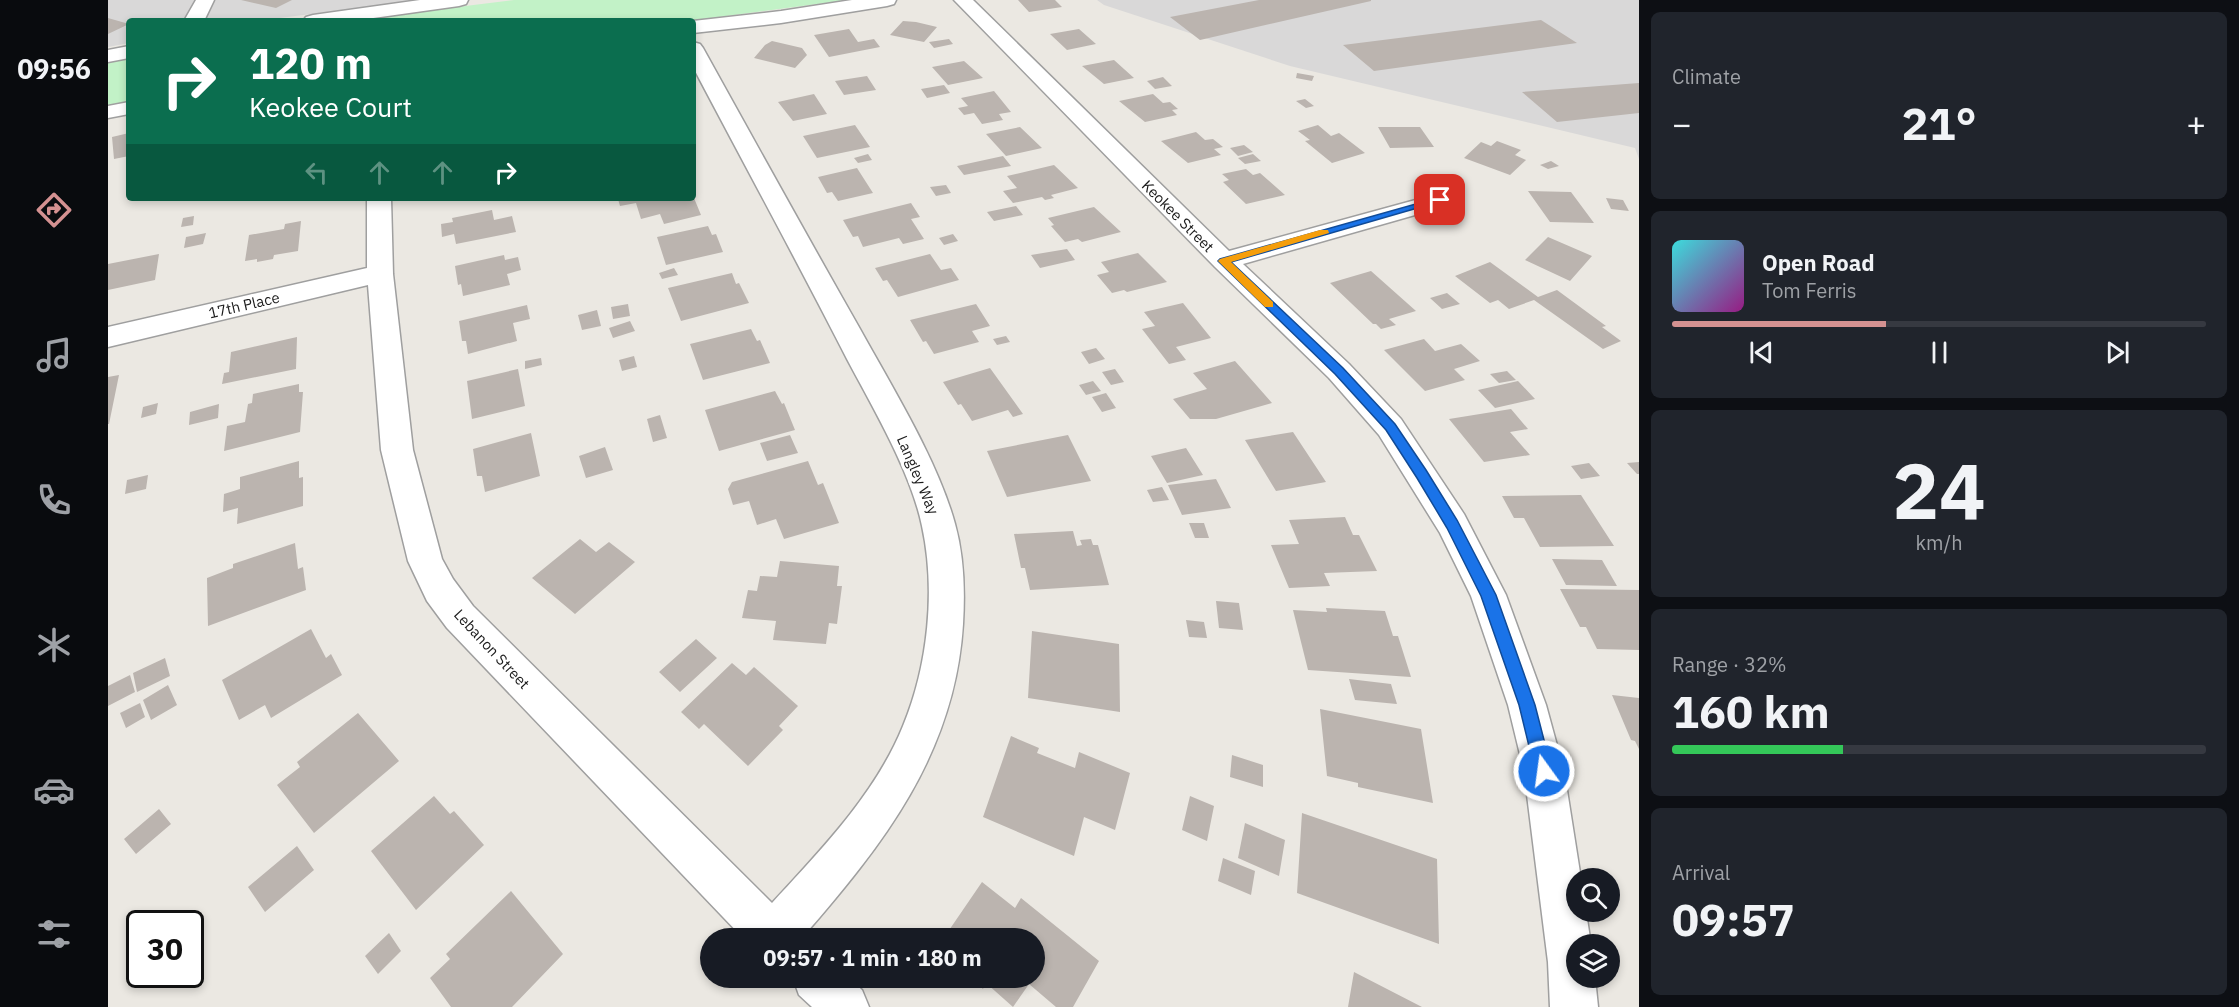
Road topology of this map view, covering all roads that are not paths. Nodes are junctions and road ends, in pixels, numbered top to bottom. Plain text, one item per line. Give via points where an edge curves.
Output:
1 (205, 0) edge
2 (459, 0) edge
3 (887, 0) edge
4 (963, 0) edge
5 (196, 18) edge
6 (334, 18) edge
7 (696, 27) edge
8 (126, 53) edge
9 (696, 54) edge
10 (108, 56) edge
11 (126, 109) edge
12 (108, 112) edge
13 (1440, 200) dead end
14 (379, 201) edge
15 (1224, 261) junction
16 (380, 274) junction
17 (108, 337) edge
18 (766, 928) edge
19 (783, 928) edge
20 (826, 988) edge
21 (845, 1007) edge
22 (1574, 1007) edge

1 - 5 street
2 - 6 street
3 - 7 street
4 - 15 street, Keokee Street
8 - 10 street
9 - 19 street, Langley Way via 889,408 927,490 939,526 945,565 944,633 938,671 915,747 859,839
11 - 12 street
13 - 15 street
14 - 16 street, Lebanon Street
15 - 22 street, Keokee Street via 1339,371 1390,427 1452,524 1488,595 1527,705 1544,771
16 - 17 street, 17th Place
16 - 18 street, Lebanon Street via 397,450 425,561 440,590 460,617
20 - 21 street

